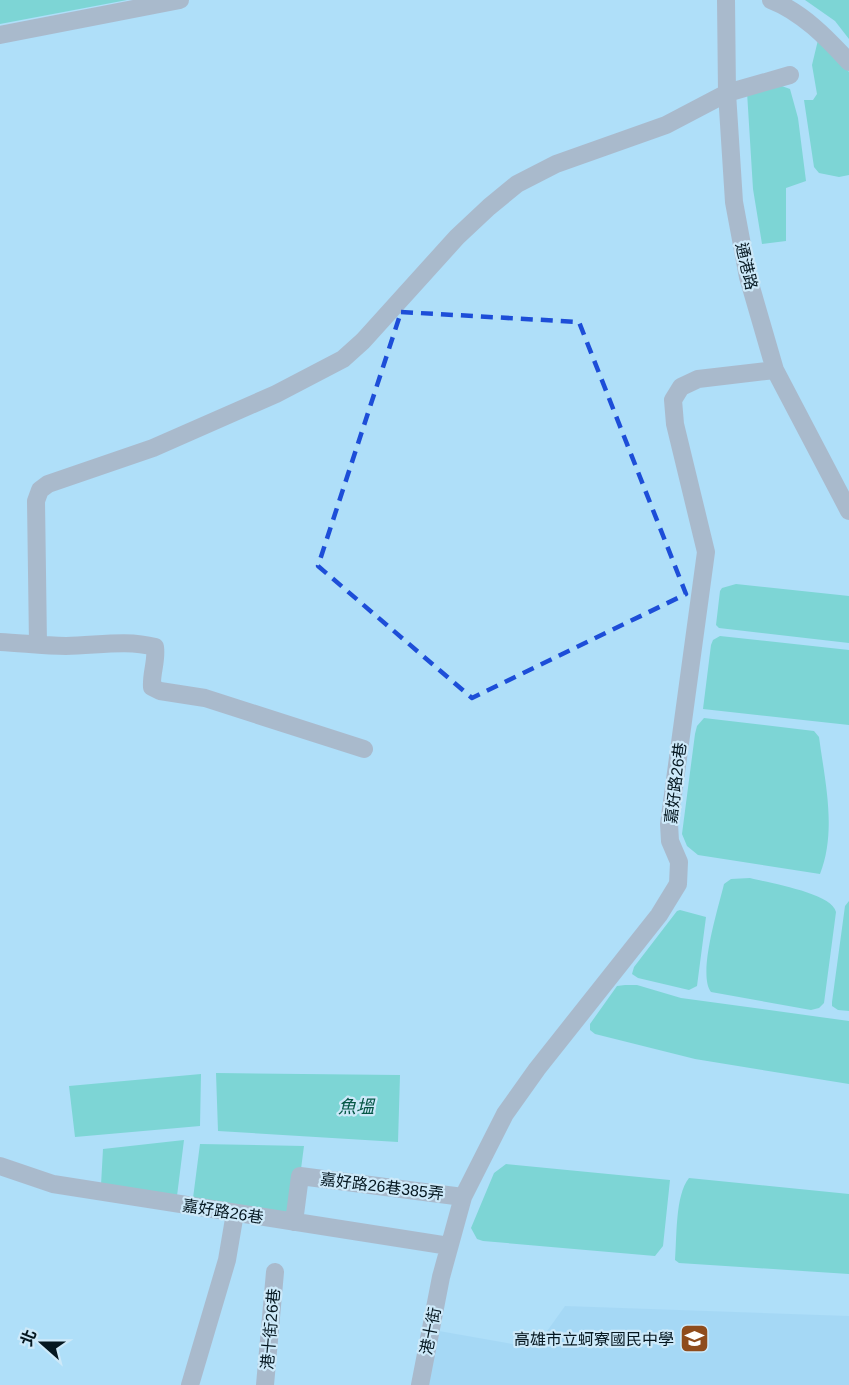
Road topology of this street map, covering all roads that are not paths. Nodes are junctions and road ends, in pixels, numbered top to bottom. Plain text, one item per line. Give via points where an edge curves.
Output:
1 (180, 0) edge
2 (726, 0) edge
3 (771, 0) edge
4 (0, 35) edge
5 (849, 62) edge
6 (790, 75) dead end
7 (727, 93) junction
8 (775, 370) junction
9 (849, 511) edge
10 (0, 642) edge
11 (38, 644) junction
12 (364, 749) dead end
13 (0, 1166) edge
14 (464, 1197) junction
15 (235, 1212) junction
16 (294, 1222) junction
17 (448, 1251) junction
18 (275, 1272) dead end
19 (190, 1385) edge
20 (265, 1385) edge
21 (420, 1385) edge

1 - 4 street
2 - 7 street, 通港路
3 - 5 street via 827,38
6 - 7 street
7 - 8 street, 通港路 via 734,202 748,277
7 - 11 street via 666,125 556,164 517,184 457,237 343,359 276,394 153,448 40,490 36,501
8 - 9 street, 通港路
8 - 14 street, 嘉好路26巷 via 698,379 681,387 673,400 675,424 706,552 669,824 670,841 679,862 678,884 659,915 505,1114
10 - 11 street
11 - 12 street via 155,647 152,687 160,691 205,698
13 - 15 street, 嘉好路26巷 via 53,1184
14 - 16 street, 嘉好路26巷385弄 via 300,1176
14 - 17 street, 嘉好路26巷
15 - 16 street, 嘉好路26巷
15 - 19 street via 227,1260
16 - 17 street, 嘉好路26巷
17 - 21 street, 港十街
18 - 20 street, 港十街26巷

